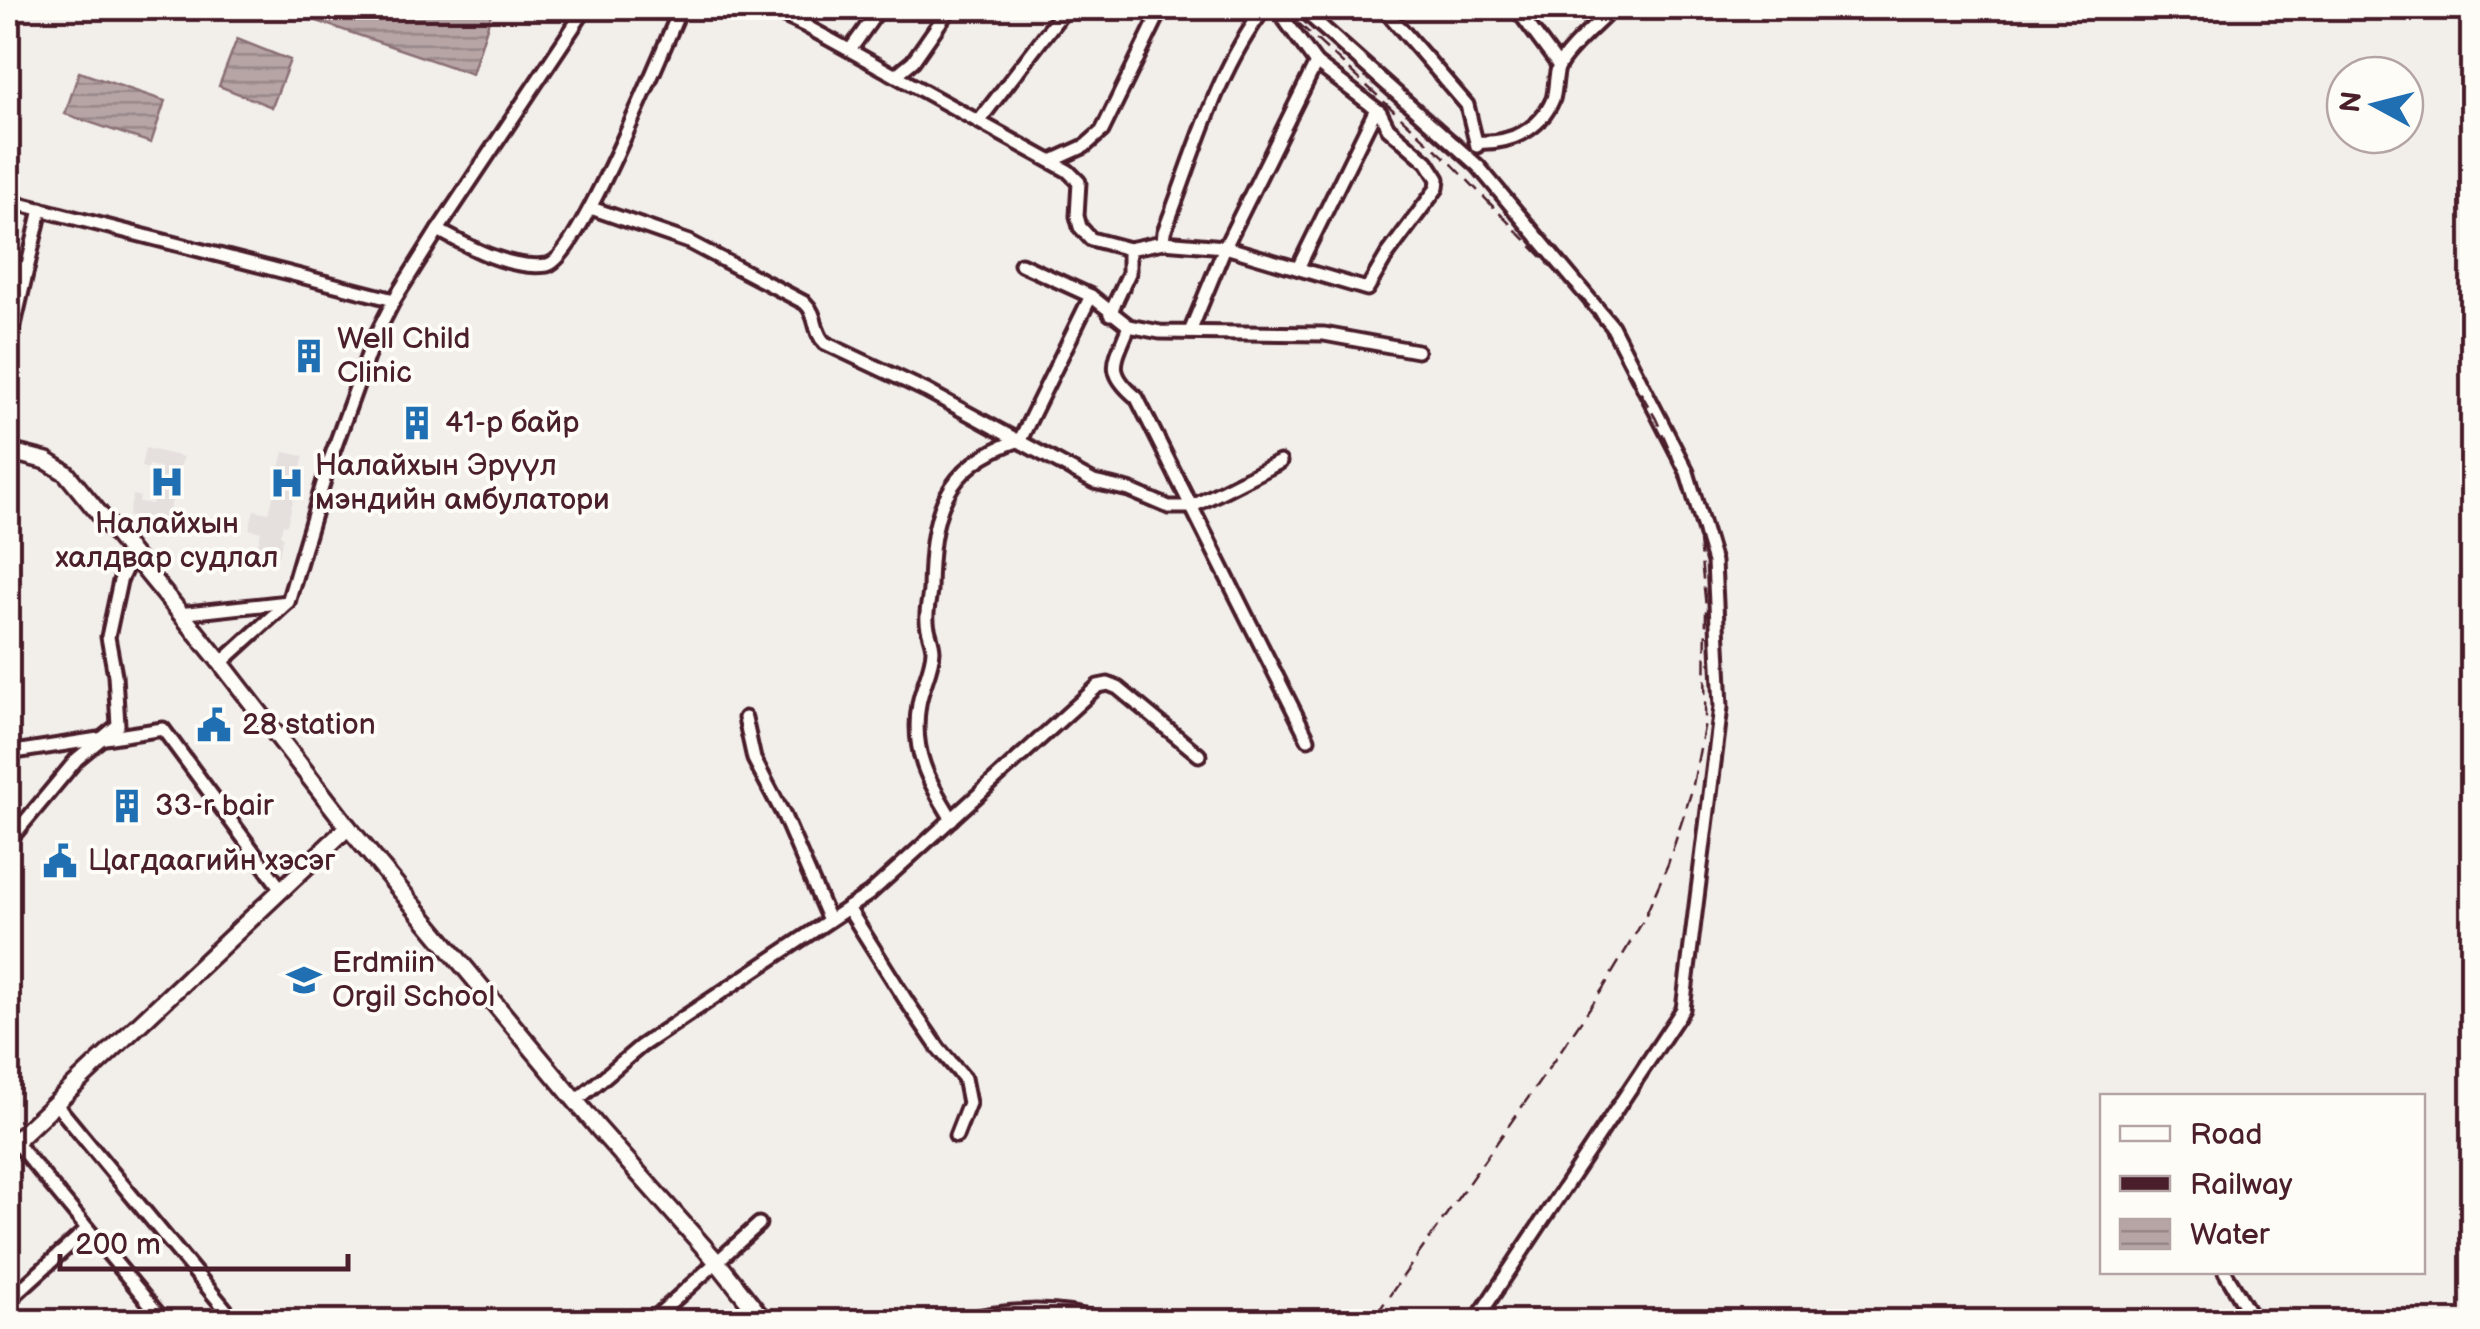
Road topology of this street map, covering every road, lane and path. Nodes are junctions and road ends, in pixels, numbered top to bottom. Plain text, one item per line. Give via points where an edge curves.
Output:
1 (586, 8) edge
2 (681, 8) edge
3 (767, 8) edge
4 (814, 8) edge
5 (880, 8) edge
6 (950, 8) edge
7 (1066, 8) edge
8 (1162, 8) edge
9 (1264, 8) edge
10 (1276, 8) edge
11 (1301, 8) edge
12 (1383, 8) edge
13 (1516, 8) edge
14 (1600, 8) edge
15 (802, 24) junction
16 (850, 50) junction
17 (1316, 62) junction
18 (1559, 66) junction
19 (896, 75) junction
20 (1376, 110) junction
21 (980, 121) junction
22 (1477, 142) junction
23 (1052, 161) junction
24 (1478, 166) junction
25 (8, 201) edge
26 (592, 208) junction
27 (41, 209) junction
28 (438, 230) junction
29 (1164, 242) junction
30 (1225, 246) junction
31 (1130, 249) junction
32 (8, 264) edge
33 (1021, 264) dead end
34 (1298, 268) junction
35 (27, 269) junction
36 (1091, 296) junction
37 (394, 300) junction
38 (1110, 314) junction
39 (1129, 326) junction
40 (1190, 332) junction
41 (8, 351) edge
42 (1417, 351) dead end
43 (1020, 440) junction
44 (8, 450) edge
45 (1280, 462) dead end
46 (1191, 508) junction
47 (132, 555) junction
48 (288, 602) junction
49 (256, 604) junction
50 (180, 614) junction
51 (266, 625) junction
52 (221, 664) junction
53 (745, 718) dead end
54 (107, 736) junction
55 (1308, 738) dead end
56 (8, 753) edge
57 (1199, 755) dead end
58 (952, 819) junction
59 (348, 827) junction
60 (8, 842) edge
61 (281, 890) junction
62 (848, 908) junction
63 (830, 920) junction
64 (576, 1101) junction
65 (55, 1103) junction
66 (956, 1136) dead end
67 (10, 1140) edge
68 (759, 1224) dead end
69 (87, 1229) junction
70 (718, 1263) junction
71 (2225, 1274) edge
72 (8, 1301) edge
73 (1024, 1317) edge
74 (1071, 1317) edge
75 (165, 1322) edge
76 (236, 1322) edge
77 (650, 1322) edge
78 (765, 1322) edge
79 (955, 1322) edge
80 (1107, 1322) edge
81 (1476, 1322) edge
82 (2256, 1322) edge

1 - 28 street
2 - 26 street
3 - 15 street
4 - 15 street
5 - 16 street
6 - 19 street
7 - 21 street
8 - 23 street via 1102,130
9 - 29 street via 1220,86
10 - 17 street
11 - 24 street
12 - 22 street via 1467,105
13 - 18 street
14 - 18 street via 1606,14
15 - 16 street
16 - 19 street
17 - 20 street
17 - 30 street
18 - 22 street via 1546,113 1524,134 1498,144
19 - 21 street
20 - 34 street
20 - 34 street via 1436,172 1436,188 1367,289
21 - 23 street
22 - 24 street
23 - 31 street via 1080,182 1076,206 1091,239
24 - 81 street via 1612,326 1687,472 1714,562 1721,708 1683,1009
25 - 27 street
26 - 28 street via 550,264 482,254
26 - 43 street via 689,242 805,303 825,344
27 - 35 street
27 - 37 street
28 - 37 street
29 - 30 street
29 - 31 street
30 - 34 street
30 - 40 street
31 - 38 street via 1129,273
32 - 35 street
33 - 36 street
35 - 41 street
36 - 38 street
36 - 43 street
37 - 48 street via 362,366
38 - 39 street
39 - 40 street
39 - 46 street via 1115,378 1137,398
40 - 42 street via 1324,334
43 - 46 street via 1094,482
43 - 58 street via 978,458 953,482 936,515 926,622 933,650 917,745 927,780
44 - 47 street via 57,466
45 - 46 street
46 - 55 street
47 - 50 street
47 - 54 street via 108,637 118,725
48 - 49 street
48 - 51 street
49 - 50 street
49 - 51 street via 266,613
50 - 52 street
51 - 52 street
52 - 59 street
53 - 63 street via 754,759
54 - 56 street
54 - 60 street via 77,759
54 - 61 street via 163,729
57 - 58 street via 1118,688 1098,686
58 - 62 street
59 - 61 street
59 - 64 street
61 - 65 street
62 - 63 street
62 - 66 street via 964,1078 969,1104
63 - 64 street via 641,1046
64 - 70 street
65 - 67 street
65 - 76 street
67 - 69 street
68 - 70 street
69 - 72 street
69 - 75 street
70 - 77 street
70 - 78 street
71 - 82 street
73 - 74 street
73 - 79 street via 996,1311
74 - 80 street

